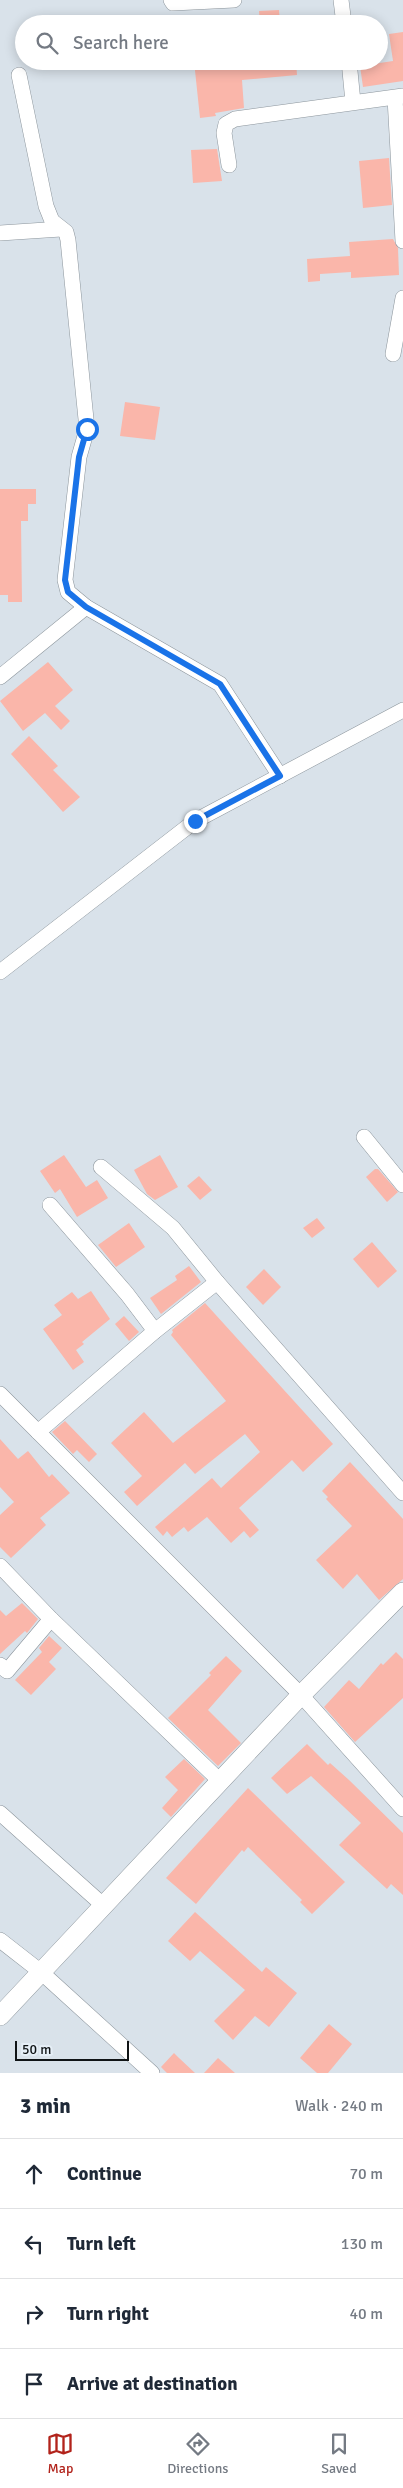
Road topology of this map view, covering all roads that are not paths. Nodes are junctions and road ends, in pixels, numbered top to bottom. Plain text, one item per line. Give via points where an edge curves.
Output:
1 (171, 0) edge
2 (234, 0) edge
3 (341, 0) edge
4 (343, 15) edge
5 (349, 70) edge
6 (19, 76) dead end
7 (399, 97) edge
8 (353, 102) junction
9 (228, 165) dead end
10 (61, 229) junction
11 (0, 233) edge
12 (403, 241) edge
13 (403, 298) edge
14 (393, 354) dead end
15 (86, 607) junction
16 (0, 677) edge
17 (403, 710) edge
18 (280, 776) junction
19 (0, 972) edge
20 (364, 1137) dead end
21 (101, 1167) dead end
22 (403, 1185) edge
23 (50, 1205) dead end
24 (217, 1282) junction
25 (155, 1331) junction
26 (0, 1394) edge
27 (38, 1432) junction
28 (403, 1493) edge
29 (0, 1566) edge
30 (403, 1592) edge
31 (51, 1619) junction
32 (0, 1665) edge
33 (301, 1695) junction
34 (220, 1781) junction
35 (403, 1809) edge
36 (0, 1813) edge
37 (104, 1906) junction
38 (0, 1940) edge
39 (41, 1972) junction
40 (0, 2016) edge
41 (152, 2073) edge

1 - 2 street via 173,3
3 - 4 street
5 - 8 street
6 - 10 street via 46,206 52,221
7 - 8 street
7 - 12 street
8 - 9 street via 235,119 226,124 224,134
10 - 11 street
10 - 15 street via 66,232 68,240 87,429 79,457 65,580 68,592
13 - 14 street
15 - 16 street
15 - 18 street via 220,684
17 - 18 street
18 - 19 street via 195,821
20 - 22 street
21 - 24 street via 173,1228
23 - 25 street
24 - 25 street
24 - 28 street
25 - 27 street
26 - 27 street
27 - 33 street
29 - 31 street
30 - 33 street
31 - 32 street via 7,1672
31 - 34 street
33 - 34 street
33 - 35 street
34 - 37 street
36 - 37 street
37 - 39 street
38 - 39 street
39 - 40 street
39 - 41 street

